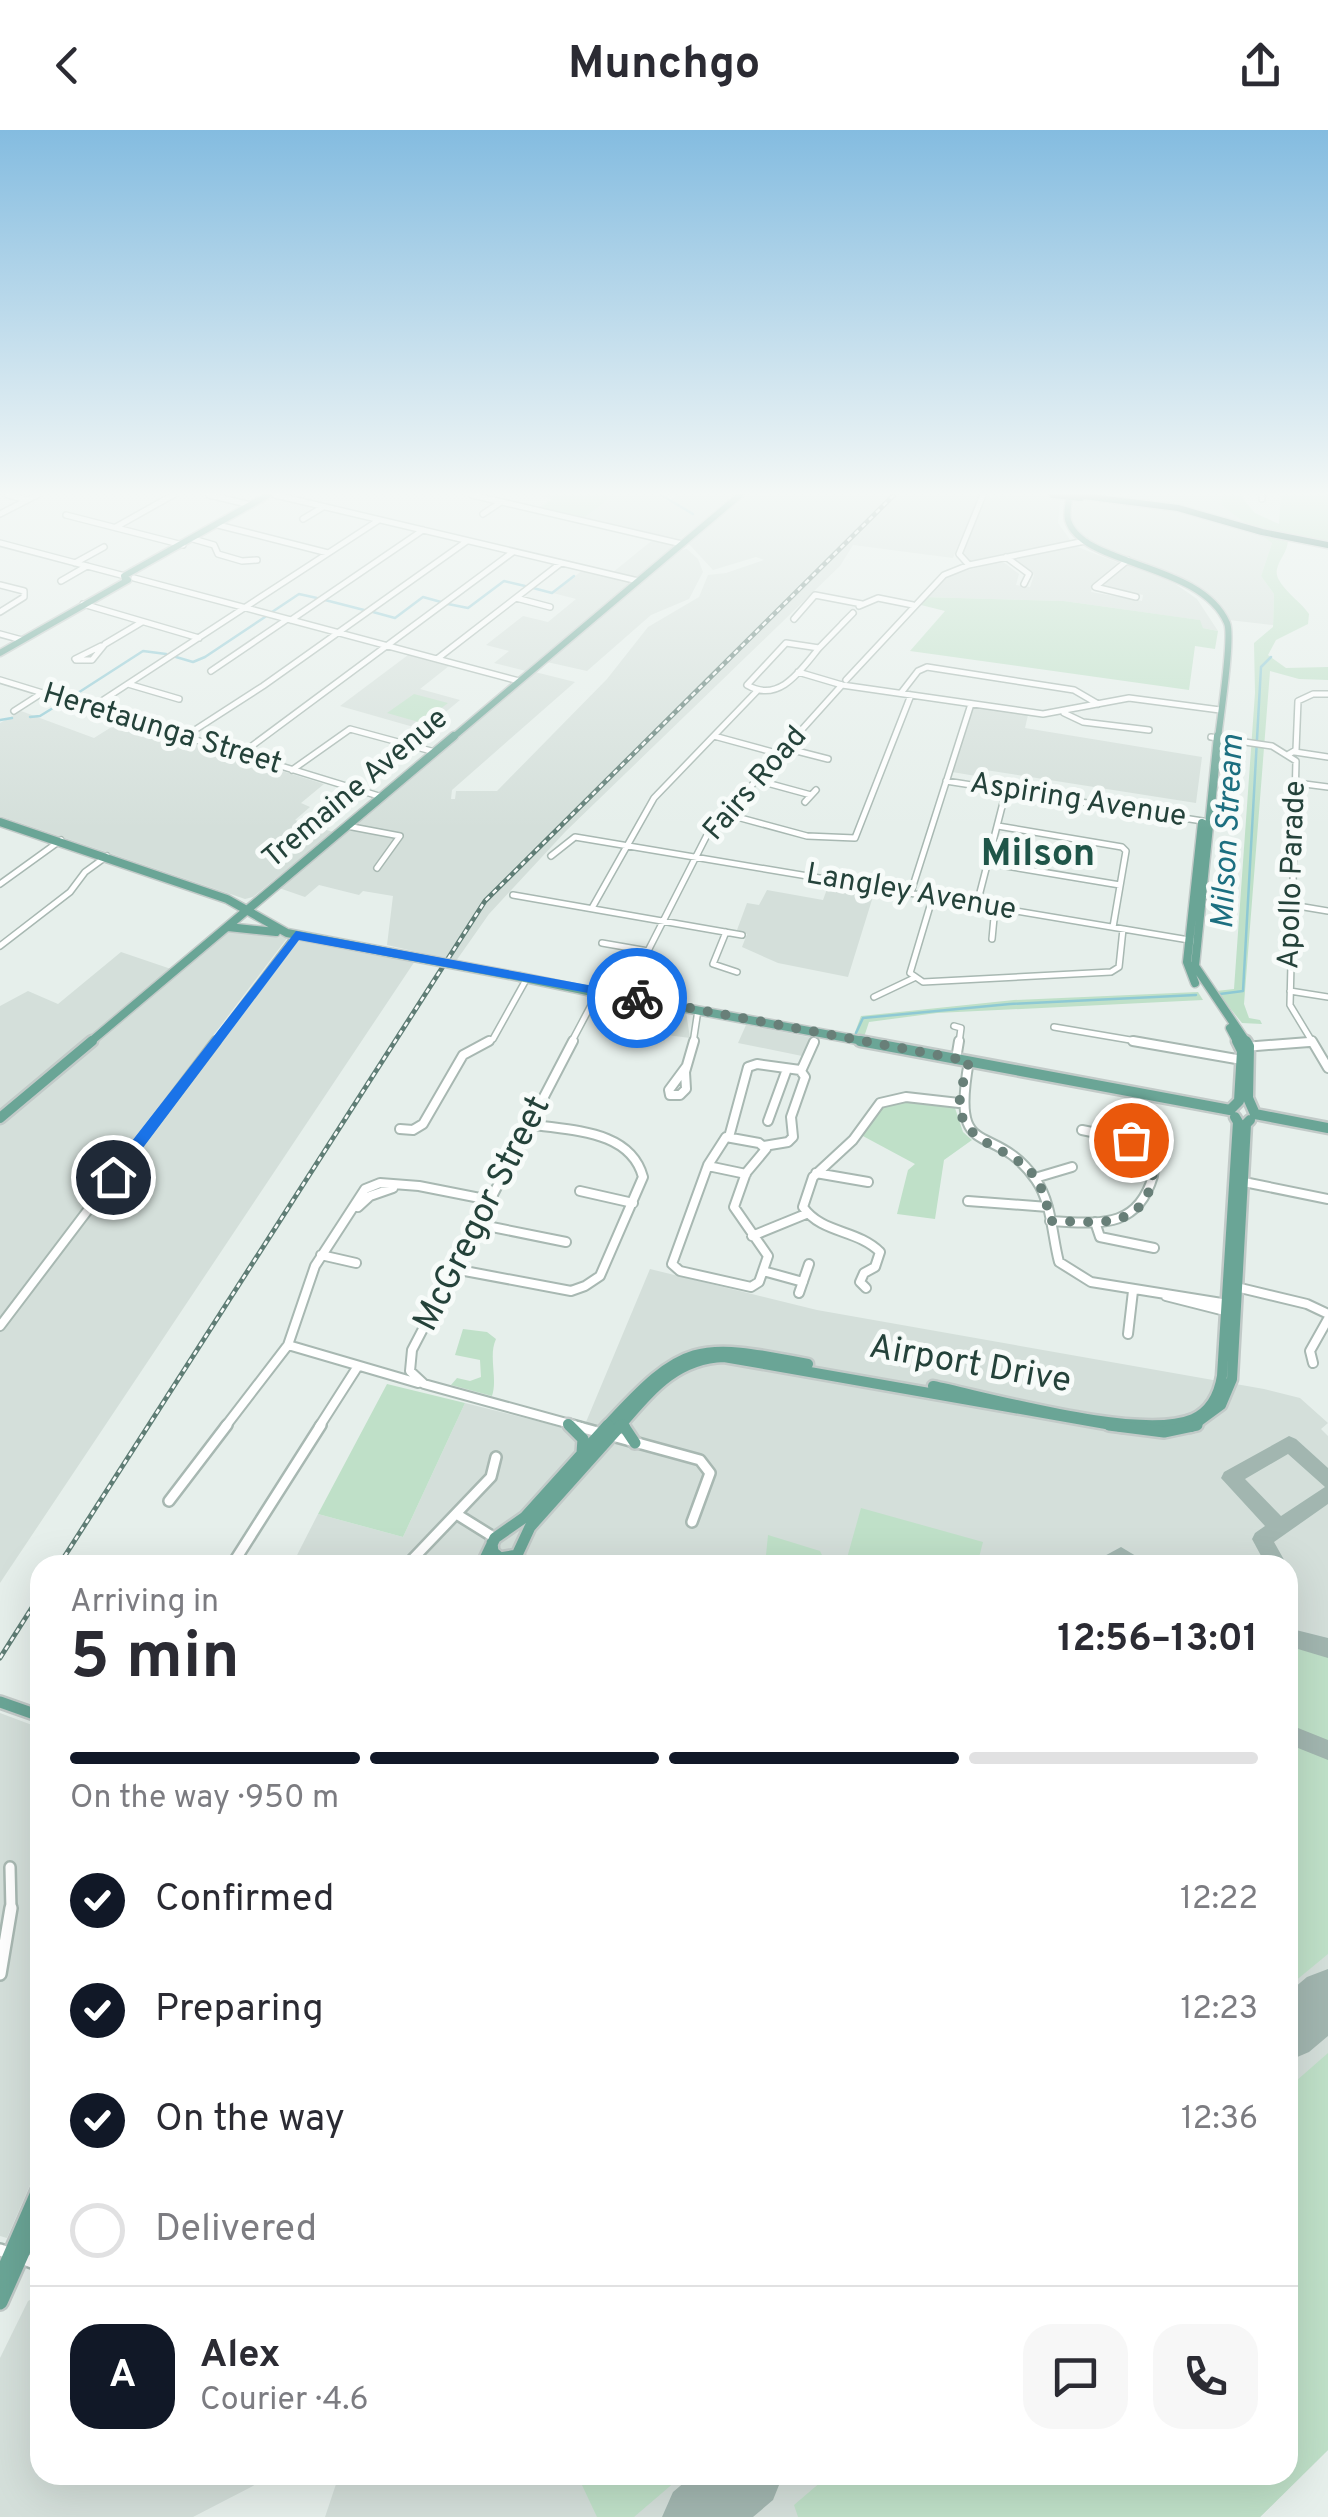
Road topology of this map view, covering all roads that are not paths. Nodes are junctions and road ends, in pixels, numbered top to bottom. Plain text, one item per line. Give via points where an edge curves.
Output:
1 (79, 606) edge
2 (91, 606) edge
3 (238, 606) edge
4 (309, 606) edge
5 (375, 606) edge
6 (440, 606) edge
7 (504, 606) edge
8 (608, 606) edge
9 (807, 606) edge
10 (860, 606) edge
11 (913, 606) edge
12 (1216, 606) edge
13 (244, 608) junction
14 (794, 619) dead end
15 (289, 620) junction
16 (142, 622) junction
17 (338, 633) junction
18 (0, 634) edge
19 (199, 638) junction
20 (22, 640) junction
21 (105, 644) junction
22 (386, 646) junction
23 (821, 648) junction
24 (0, 653) edge
25 (436, 660) junction
26 (212, 671) dead end
27 (799, 671) junction
28 (0, 680) edge
29 (519, 681) junction
30 (843, 682) junction
31 (128, 684) junction
32 (757, 692) junction
33 (42, 693) junction
34 (900, 693) junction
35 (1328, 694) edge
36 (912, 695) junction
37 (179, 699) dead end
38 (971, 704) junction
39 (1098, 704) junction
40 (91, 708) junction
41 (1217, 709) junction
42 (14, 711) dead end
43 (1064, 713) junction
44 (1149, 730) dead end
45 (714, 736) junction
46 (184, 737) junction
47 (1214, 738) junction
48 (782, 751) junction
49 (435, 752) junction
50 (1292, 753) junction
51 (241, 754) junction
52 (1328, 757) edge
53 (828, 758) dead end
54 (292, 770) junction
55 (756, 780) junction
56 (946, 781) junction
57 (1296, 783) junction
58 (1328, 788) edge
59 (1006, 790) junction
60 (382, 797) junction
61 (805, 802) dead end
62 (726, 814) junction
63 (0, 821) edge
64 (1205, 821) junction
65 (347, 826) junction
66 (998, 826) junction
67 (60, 841) junction
68 (626, 845) junction
69 (551, 856) dead end
70 (106, 857) junction
71 (696, 857) junction
72 (988, 863) junction
73 (377, 868) dead end
74 (0, 884) edge
75 (1120, 886) junction
76 (275, 887) junction
77 (910, 892) junction
78 (512, 894) dead end
79 (265, 895) junction
80 (218, 896) junction
81 (933, 896) junction
82 (234, 903) junction
83 (977, 904) junction
84 (1292, 905) junction
85 (996, 907) junction
86 (592, 908) junction
87 (247, 910) junction
88 (1328, 911) edge
89 (262, 920) junction
90 (664, 920) junction
91 (1113, 927) junction
92 (1122, 928) junction
93 (222, 931) junction
94 (726, 932) junction
95 (291, 934) junction
96 (742, 936) dead end
97 (992, 939) dead end
98 (1192, 940) junction
99 (602, 942) dead end
100 (0, 946) edge
101 (648, 952) junction
102 (736, 972) dead end
103 (524, 978) junction
104 (914, 978) junction
105 (628, 991) junction
106 (1290, 991) junction
107 (603, 992) junction
108 (874, 997) dead end
109 (1328, 997) edge
110 (698, 1010) junction
111 (954, 1026) dead end
112 (1054, 1027) dead end
113 (814, 1042) dead end
114 (1309, 1042) junction
115 (1245, 1047) junction
116 (756, 1052) dead end
117 (788, 1058) dead end
118 (956, 1058) junction
119 (969, 1061) junction
120 (1246, 1061) junction
121 (753, 1064) junction
122 (686, 1067) dead end
123 (1328, 1068) edge
124 (786, 1069) junction
125 (801, 1071) junction
126 (959, 1103) junction
127 (1234, 1111) junction
128 (1252, 1114) junction
129 (0, 1118) edge
130 (768, 1121) dead end
131 (529, 1124) junction
132 (1328, 1128) edge
133 (400, 1129) dead end
134 (1082, 1130) dead end
135 (728, 1137) junction
136 (764, 1146) junction
137 (1142, 1146) junction
138 (708, 1166) junction
139 (1072, 1167) dead end
140 (816, 1173) junction
141 (746, 1174) junction
142 (1153, 1176) junction
143 (1035, 1178) junction
144 (1239, 1181) junction
145 (868, 1182) dead end
146 (580, 1191) dead end
147 (1328, 1199) edge
148 (490, 1200) junction
149 (968, 1201) dead end
150 (633, 1203) junction
151 (1048, 1207) junction
152 (806, 1214) junction
153 (1050, 1221) junction
154 (1095, 1222) junction
155 (477, 1224) junction
156 (752, 1236) junction
157 (566, 1242) dead end
158 (1154, 1248) dead end
159 (321, 1255) junction
160 (356, 1263) dead end
161 (810, 1264) dead end
162 (454, 1269) junction
163 (763, 1271) junction
164 (803, 1282) junction
165 (1233, 1286) junction
166 (866, 1288) dead end
167 (1133, 1292) junction
168 (799, 1293) dead end
169 (1231, 1309) junction
170 (1328, 1316) edge
171 (0, 1326) edge
172 (1128, 1334) dead end
173 (288, 1346) junction
174 (1312, 1363) dead end
175 (410, 1365) junction
176 (358, 1366) junction
177 (384, 1373) junction
178 (424, 1384) junction
179 (568, 1424) junction
180 (623, 1424) junction
181 (607, 1434) junction
182 (636, 1443) junction
183 (582, 1454) junction
184 (496, 1457) dead end
185 (169, 1501) dead end
186 (458, 1515) junction
187 (692, 1522) dead end
188 (495, 1539) junction
189 (238, 1555) edge
190 (417, 1555) edge
191 (487, 1555) edge
192 (496, 1555) edge
193 (514, 1555) edge
194 (0, 1702) edge
195 (30, 1712) edge
196 (10, 1867) dead end
197 (0, 1974) edge
198 (30, 2211) edge
199 (30, 2226) edge
200 (11, 2254) edge
201 (0, 2280) edge
202 (0, 2302) edge

1 - 20 main road
2 - 16 street
3 - 13 street
4 - 15 street
5 - 17 street
6 - 22 street
7 - 25 street
8 - 29 main road, Tremaine Avenue
9 - 14 street
10 - 23 street
11 - 30 street, Fairs Road
12 - 41 main road via 1229,626
13 - 15 street
13 - 19 street
15 - 17 street
15 - 26 street
16 - 19 street
16 - 21 street
17 - 22 street
17 - 46 street
18 - 20 street
19 - 31 street
20 - 24 main road
21 - 21 street via 76,656 74,658 92,660
22 - 25 street
22 - 51 street
23 - 27 street
23 - 32 street via 786,644 748,683
25 - 29 street
27 - 30 street
27 - 32 street via 778,692
28 - 33 street, Heretaunga Street
29 - 49 main road, Tremaine Avenue
30 - 34 street
30 - 48 street, Fairs Road
31 - 37 street
31 - 40 street
32 - 45 street
33 - 40 street, Heretaunga Street
33 - 42 street
34 - 36 street
34 - 39 street via 918,672 936,668 1074,690
35 - 50 street via 1298,701
36 - 38 street
36 - 62 street via 855,838 795,832
38 - 43 street
38 - 56 street
39 - 41 street via 1136,698
39 - 43 street
40 - 46 street, Heretaunga Street
41 - 47 main road
43 - 44 street via 1082,722
45 - 48 street
45 - 68 street via 654,798
46 - 51 street, Heretaunga Street
47 - 50 street, Apollo Parade
47 - 64 main road
48 - 53 street
48 - 55 street, Fairs Road
49 - 54 street via 350,729
49 - 60 main road, Tremaine Avenue
50 - 52 street
50 - 57 street, Apollo Parade
51 - 54 street, Heretaunga Street
54 - 60 street, Heretaunga Street
55 - 61 street via 814,792
55 - 62 street, Fairs Road
56 - 59 street, Aspiring Avenue
56 - 77 street
57 - 58 street
57 - 84 street, Apollo Parade
59 - 64 street, Aspiring Avenue
59 - 66 street
60 - 65 main road, Tremaine Avenue
62 - 71 street, Fairs Road
63 - 67 main road
64 - 98 main road
65 - 73 street via 400,836
65 - 76 main road, Tremaine Avenue
66 - 72 street
66 - 75 street via 1122,847
67 - 70 main road
67 - 74 street
68 - 69 street, Langley Avenue via 572,837
68 - 71 street, Langley Avenue
68 - 86 street
70 - 80 main road
70 - 100 street
71 - 77 street, Langley Avenue
71 - 90 street, Fairs Road
72 - 75 street
72 - 83 street
75 - 91 street
76 - 79 main road, Tremaine Avenue
76 - 89 main road via 259,907
77 - 81 street, Langley Avenue
78 - 86 street
79 - 80 main road via 247,901
79 - 87 main road, Tremaine Avenue
80 - 82 main road
81 - 83 street, Langley Avenue
81 - 104 street via 910,973
82 - 87 main road
82 - 93 main road
83 - 85 street, Langley Avenue
84 - 88 street
84 - 106 street, Apollo Parade
85 - 91 street, Langley Avenue
85 - 97 street
86 - 90 street
87 - 89 main road
87 - 93 main road, Tremaine Avenue
89 - 95 main road
90 - 94 street
90 - 101 street, Fairs Road
91 - 92 street, Langley Avenue
92 - 98 street, Langley Avenue
92 - 104 street via 1118,967 1111,972
93 - 95 main road via 236,926
93 - 129 main road, Tremaine Avenue
94 - 96 street
94 - 102 street via 713,964
95 - 103 main road, bridge
95 - 171 street
98 - 115 main road via 1200,979
99 - 101 street
101 - 105 street, Fairs Road
103 - 107 main road
103 - 133 street via 493,1039 463,1055 424,1124
104 - 108 street
105 - 107 main road
105 - 110 main road
106 - 109 street
106 - 114 street, Apollo Parade via 1292,1014
107 - 131 street, McGregor Street
110 - 118 main road
110 - 122 street
111 - 118 street via 961,1028
112 - 120 street
113 - 125 street
114 - 115 street
114 - 123 street, Apollo Parade
115 - 120 main road
116 - 121 street
117 - 124 street
118 - 119 main road
119 - 126 street
119 - 127 main road
120 - 127 main road, Airport Drive
120 - 128 main road, Airport Drive
121 - 124 street
121 - 135 street
124 - 125 street
124 - 130 street
125 - 136 street via 805,1077 791,1117 794,1136
126 - 140 street via 905,1096 878,1105
126 - 143 street via 977,1136
127 - 128 main road
127 - 144 main road, Airport Drive
128 - 132 main road
128 - 144 main road, Airport Drive
131 - 148 street, McGregor Street
131 - 150 street via 635,1150 643,1177
134 - 137 street
135 - 136 street
135 - 138 street
136 - 141 street
137 - 142 street via 1140,1156
137 - 142 street via 1157,1151
138 - 141 street
138 - 163 street via 673,1266 748,1287
139 - 143 street
140 - 145 street
140 - 152 street via 802,1200
141 - 156 street via 734,1211
142 - 154 street via 1138,1209
143 - 151 street
144 - 147 street
144 - 165 main road, Airport Drive
146 - 150 street
148 - 155 street, McGregor Street
148 - 159 street via 426,1187 368,1186
149 - 151 street
150 - 162 street via 600,1276 585,1286 571,1291
151 - 153 street
152 - 156 street
152 - 166 street via 826,1228 872,1240 880,1252 860,1282
153 - 154 street
153 - 167 street via 1059,1262 1070,1272
154 - 158 street via 1100,1237
155 - 157 street
155 - 162 street, McGregor Street
156 - 163 street via 768,1256
159 - 160 street
159 - 173 street
161 - 164 street
162 - 175 street, McGregor Street
163 - 164 street
164 - 168 street
165 - 169 main road, Airport Drive
165 - 170 street
167 - 169 street
167 - 172 street
169 - 180 main road, Airport Drive via 1226,1400 1205,1422 1180,1431 1150,1432 725,1357 671,1372
169 - 181 main road, Airport Drive via 1217,1397 1177,1424 1147,1425 713,1350 660,1369
170 - 174 street via 1310,1351
173 - 176 street
173 - 185 street
175 - 177 street
175 - 178 street, McGregor Street
176 - 177 street
176 - 189 street
177 - 178 street
178 - 179 street, McGregor Street
179 - 181 street, McGregor Street
179 - 183 main road via 583,1439
180 - 181 main road, Airport Drive
180 - 182 main road
181 - 182 street, McGregor Street
181 - 183 main road, Airport Drive
181 - 193 main road, Airport Drive
182 - 187 street, McGregor Street via 708,1468
183 - 188 main road, Airport Drive via 525,1517
184 - 186 street via 491,1477
186 - 188 street
186 - 190 street
188 - 191 main road, Airport Drive
188 - 192 main road
188 - 193 main road via 512,1532
194 - 195 main road
196 - 197 street via 11,1924
198 - 200 main road
199 - 200 main road
200 - 201 main road
200 - 202 main road

